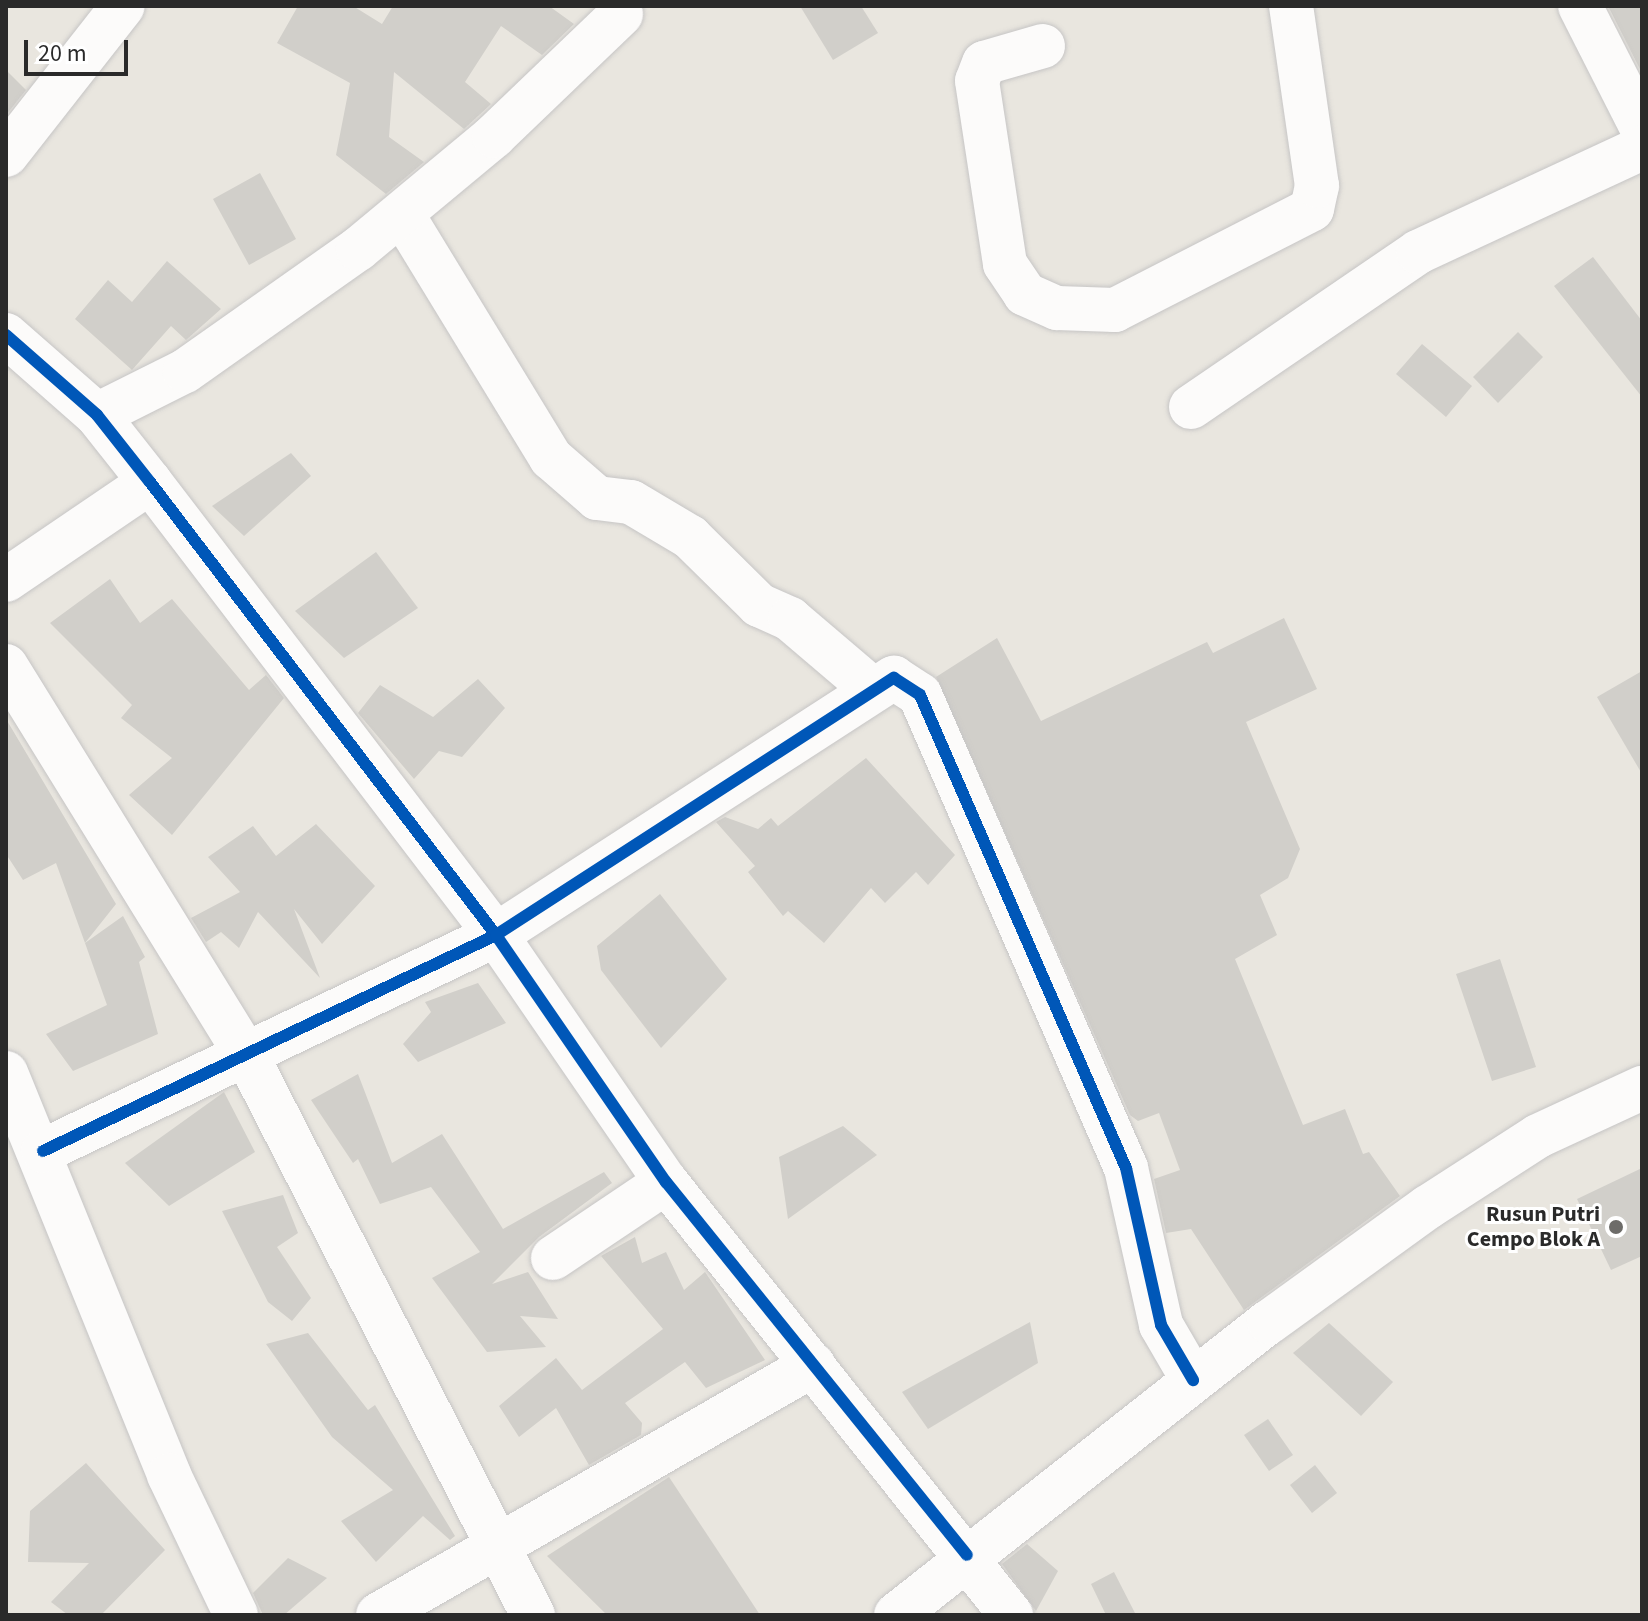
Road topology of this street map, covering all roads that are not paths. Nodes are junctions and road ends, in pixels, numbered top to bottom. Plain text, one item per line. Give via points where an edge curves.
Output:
1 (123, 6) edge
2 (1291, 6) edge
3 (1580, 6) edge
4 (621, 14) dead end
5 (1043, 46) dead end
6 (1642, 128) edge
7 (1642, 148) edge
8 (6, 155) edge
9 (402, 214) junction
10 (6, 335) edge
11 (1191, 407) dead end
12 (97, 415) junction
13 (150, 482) junction
14 (6, 580) edge
15 (6, 666) edge
16 (871, 688) junction
17 (496, 935) junction
18 (248, 1058) junction
19 (6, 1073) edge
20 (1642, 1088) edge
21 (28, 1144) edge
22 (666, 1182) junction
23 (553, 1258) dead end
24 (813, 1365) junction
25 (1193, 1380) junction
26 (494, 1548) junction
27 (967, 1555) junction
28 (236, 1615) edge
29 (378, 1615) edge
30 (533, 1615) edge
31 (896, 1615) edge
32 (1011, 1615) edge

1 - 8 street
2 - 5 street via 1317,186 1312,209 1115,310 1057,308 1025,294 1005,264 977,81 984,63
3 - 6 street
4 - 9 street
7 - 11 street via 1418,252
9 - 12 street via 185,371
9 - 16 street via 551,458 597,498 631,502 690,537 759,605 790,619
10 - 12 street
12 - 13 street
13 - 14 street
13 - 17 street
15 - 18 street
16 - 17 street
16 - 25 street via 894,678 920,695 1126,1168 1161,1325
17 - 18 street
17 - 22 street
18 - 21 street
18 - 26 street
19 - 21 street
20 - 25 street via 1491,1166
21 - 28 street via 169,1475
22 - 23 street
22 - 24 street
24 - 26 street
24 - 27 street
25 - 27 street
26 - 29 street
26 - 30 street
27 - 31 street
27 - 32 street

